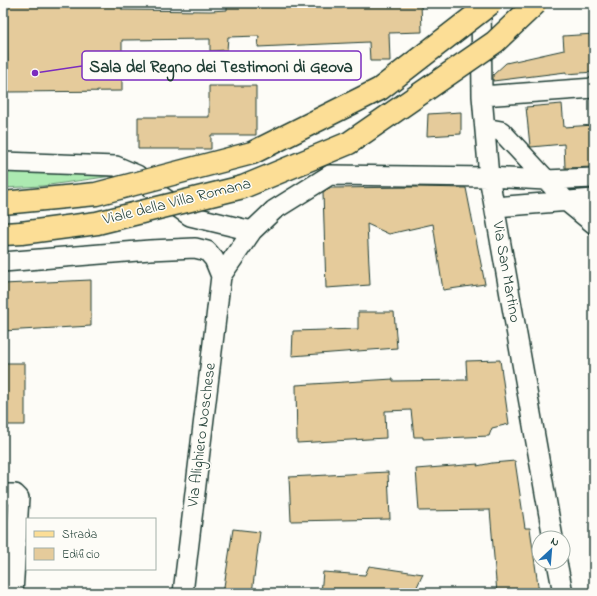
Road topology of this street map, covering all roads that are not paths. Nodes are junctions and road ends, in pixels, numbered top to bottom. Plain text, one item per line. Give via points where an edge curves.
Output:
1 (481, 3) edge
2 (490, 3) edge
3 (536, 3) edge
4 (594, 88) edge
5 (482, 96) junction
6 (485, 128) junction
7 (3, 162) edge
8 (489, 177) junction
9 (594, 178) edge
10 (545, 180) junction
11 (594, 199) edge
12 (567, 202) junction
13 (3, 203) edge
14 (495, 208) junction
15 (594, 224) edge
16 (252, 231) junction
17 (12, 233) edge
18 (3, 262) edge
19 (221, 276) junction
20 (3, 494) edge
21 (552, 530) edge
22 (559, 570) edge
23 (13, 593) edge
24 (183, 593) edge
25 (563, 593) edge

1 - 5 street, Via San Martino
2 - 13 main road, Viale della Villa Romana, bridge via 380,89 252,153 96,194
3 - 17 main road, Viale della Villa Romana, bridge via 495,42 348,143 243,187 97,222
4 - 5 street
5 - 6 street, Via San Martino
6 - 8 street, Via San Martino
6 - 10 street via 501,131
7 - 16 street via 116,166 137,175 190,216
8 - 10 street
8 - 14 street, Via San Martino
8 - 16 street via 330,175 274,210
9 - 10 street
10 - 12 street
11 - 12 street
12 - 14 street
12 - 15 street
14 - 21 street, Via San Martino
16 - 19 street
18 - 19 street via 195,248 207,251 214,259
19 - 24 street, Via Alighiero Noschese
20 - 23 street via 14,494 19,498
22 - 25 street

